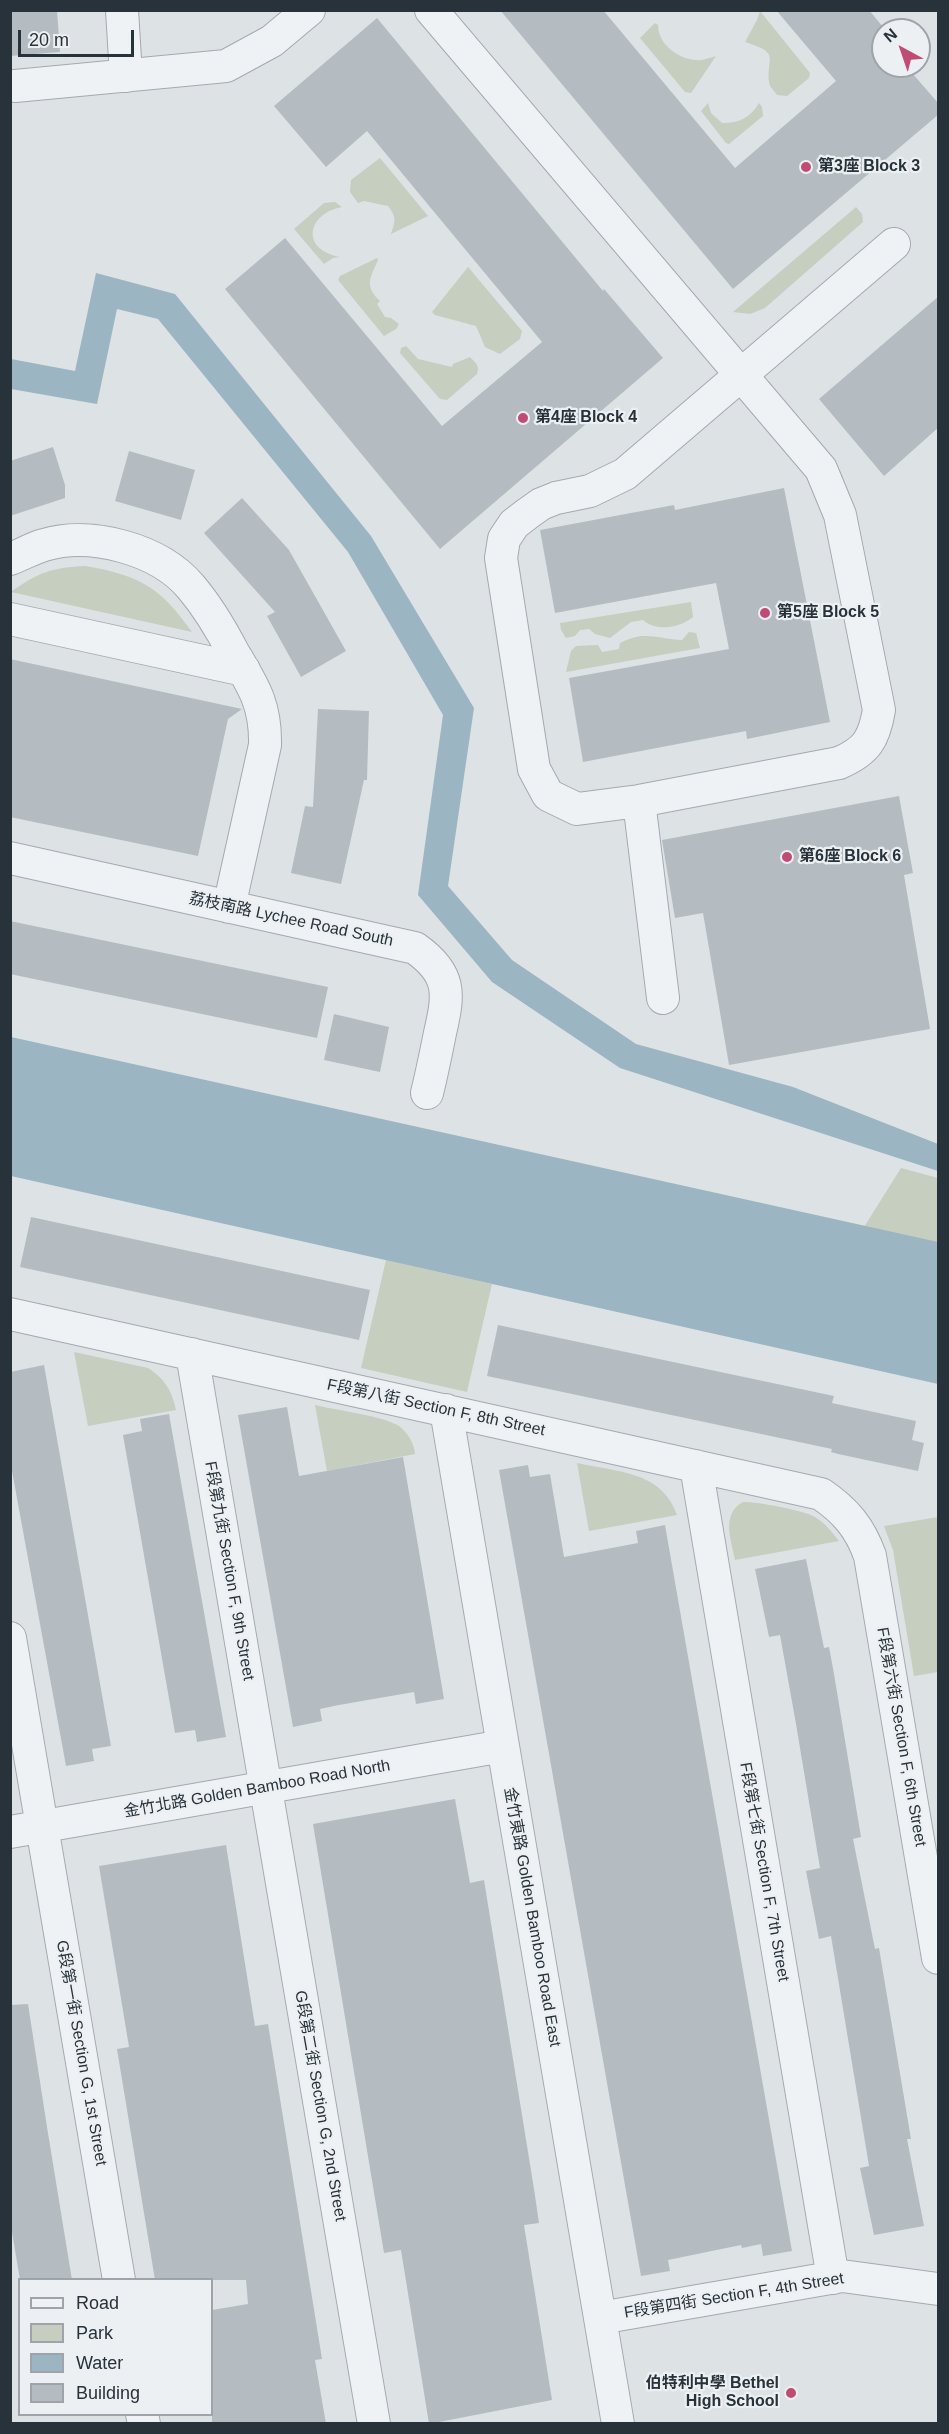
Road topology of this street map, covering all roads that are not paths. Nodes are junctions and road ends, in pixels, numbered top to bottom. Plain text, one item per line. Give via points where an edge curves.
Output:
1 (122, 10) edge
2 (309, 10) edge
3 (431, 10) edge
4 (126, 76) junction
5 (15, 86) dead end
6 (894, 244) dead end
7 (740, 374) junction
8 (10, 559) edge
9 (10, 619) edge
10 (244, 670) junction
11 (639, 801) junction
12 (10, 858) edge
13 (229, 906) junction
14 (663, 998) dead end
15 (427, 1093) dead end
16 (10, 1314) edge
17 (192, 1354) junction
18 (446, 1410) junction
19 (696, 1466) junction
20 (852, 1520) joint
21 (10, 1638) edge
22 (503, 1746) junction
23 (266, 1788) junction
24 (925, 1800) edge
25 (43, 1827) junction
26 (10, 1832) edge
27 (939, 1958) edge
28 (119, 2278) edge
29 (833, 2278) junction
30 (939, 2289) edge
31 (600, 2318) junction
32 (374, 2424) edge
33 (618, 2424) edge

1 - 4 street
2 - 4 street via 272,40 226,66
3 - 7 street
4 - 5 street
6 - 7 street
7 - 11 street via 821,469 840,515 879,710 876,726 869,743 856,756 839,763
7 - 11 street via 625,474 590,491 541,504 514,524 504,539 501,558 534,769 548,795 577,809
8 - 10 street via 44,544 87,540 124,546 159,561 189,585 213,616
9 - 10 street
10 - 13 street via 261,701 265,745
11 - 14 street
12 - 13 street, 荔枝南路 Lychee Road South
13 - 15 street, 荔枝南路 Lychee Road South via 415,948 428,957 445,984 448,1000
16 - 17 street, F段第八街 Section F, 8th Street
17 - 18 street, F段第八街 Section F, 8th Street
17 - 23 street, F段第九街 Section F, 9th Street
18 - 19 street, F段第八街 Section F, 8th Street
18 - 22 street, 金竹東路 Golden Bamboo Road East
19 - 20 street, F段第八街 Section F, 8th Street via 821,1494
19 - 29 street, F段第七街 Section F, 7th Street
20 - 24 street, F段第六街 Section F, 6th Street via 870,1556
21 - 25 street, G段第一街 Section G, 1st Street
22 - 23 street, 金竹北路 Golden Bamboo Road North
22 - 31 street, 金竹東路 Golden Bamboo Road East
23 - 25 street, 金竹北路 Golden Bamboo Road North
23 - 32 street, G段第二街 Section G, 2nd Street
24 - 27 street, F段第六街 Section F, 6th Street
25 - 26 street, 金竹北路 Golden Bamboo Road North
25 - 28 street, G段第一街 Section G, 1st Street
29 - 30 street, F段第四街 Section F, 4th Street
29 - 31 street, F段第四街 Section F, 4th Street
31 - 33 street, 金竹東路 Golden Bamboo Road East

